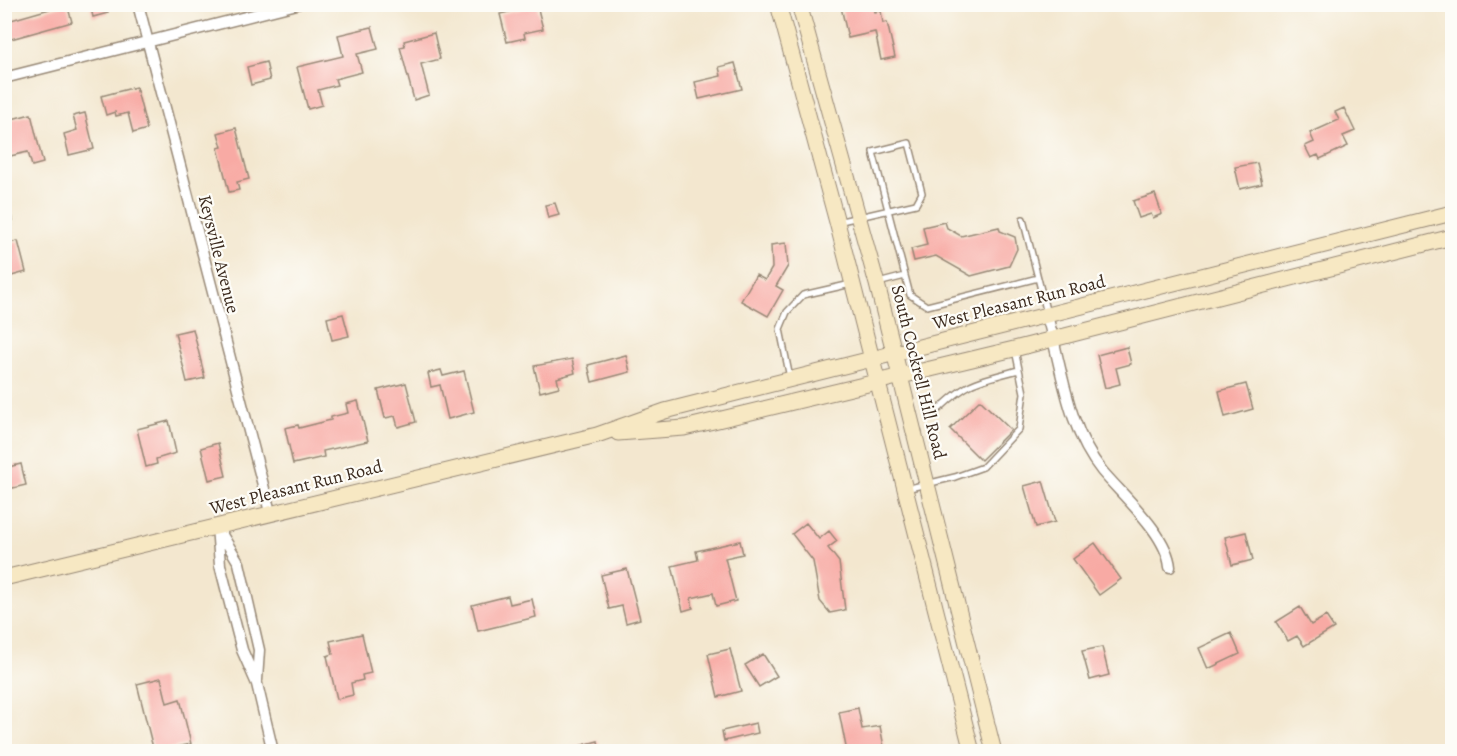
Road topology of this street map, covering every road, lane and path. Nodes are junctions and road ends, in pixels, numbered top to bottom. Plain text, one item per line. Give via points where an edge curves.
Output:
1 (138, 4) edge
2 (297, 4) edge
3 (778, 4) edge
4 (799, 4) edge
5 (148, 42) junction
6 (4, 78) edge
7 (4, 188) edge
8 (888, 211) junction
9 (1452, 213) edge
10 (859, 217) junction
11 (1023, 219) dead end
12 (837, 222) junction
13 (9, 223) dead end
14 (1452, 237) edge
15 (905, 276) junction
16 (1038, 278) junction
17 (852, 283) junction
18 (877, 284) junction
19 (1047, 316) junction
20 (1054, 339) junction
21 (1014, 349) junction
22 (894, 353) junction
23 (871, 358) junction
24 (1019, 370) junction
25 (901, 377) junction
26 (790, 379) junction
27 (877, 382) junction
28 (934, 414) dead end
29 (597, 435) junction
30 (927, 484) junction
31 (905, 489) junction
32 (270, 512) junction
33 (217, 526) junction
34 (1170, 567) dead end
35 (4, 578) edge
36 (257, 684) junction
37 (273, 752) edge
38 (972, 752) edge
39 (994, 752) edge

1 - 5 street, Keysville Avenue
2 - 5 street
3 - 12 main road
4 - 10 main road, South Cockrell Hill Road
5 - 6 street
5 - 32 street, Keysville Avenue
7 - 13 lane
8 - 8 lane via 916,204 922,192 909,143 873,153
8 - 10 lane
8 - 15 lane
9 - 19 main road, West Pleasant Run Road
10 - 12 lane
10 - 18 main road, South Cockrell Hill Road
11 - 16 lane
12 - 17 main road
14 - 20 main road, West Pleasant Run Road
15 - 16 lane via 910,295 927,306
15 - 18 lane
16 - 19 lane
17 - 23 main road
17 - 26 lane via 803,295 787,312 780,329
18 - 22 main road, South Cockrell Hill Road
19 - 20 street
19 - 22 main road, West Pleasant Run Road
20 - 21 main road, West Pleasant Run Road
20 - 34 street via 1071,411 1083,440 1100,468 1165,546
21 - 24 lane
21 - 25 main road, West Pleasant Run Road
22 - 23 main road, West Pleasant Run Road
22 - 25 main road, South Cockrell Hill Road
23 - 26 main road, West Pleasant Run Road
23 - 27 main road
24 - 28 lane via 971,383
24 - 30 lane via 1024,393 1019,429 983,467
25 - 27 main road, West Pleasant Run Road
25 - 30 main road, South Cockrell Hill Road
26 - 29 main road, West Pleasant Run Road via 665,411
27 - 29 main road, West Pleasant Run Road via 684,428
27 - 31 main road
29 - 32 main road, West Pleasant Run Road
30 - 31 lane
30 - 39 main road, South Cockrell Hill Road
31 - 38 main road
32 - 33 main road, West Pleasant Run Road
33 - 35 main road, West Pleasant Run Road
33 - 36 street via 220,565 242,650
33 - 36 street via 239,563 259,650
36 - 37 street

